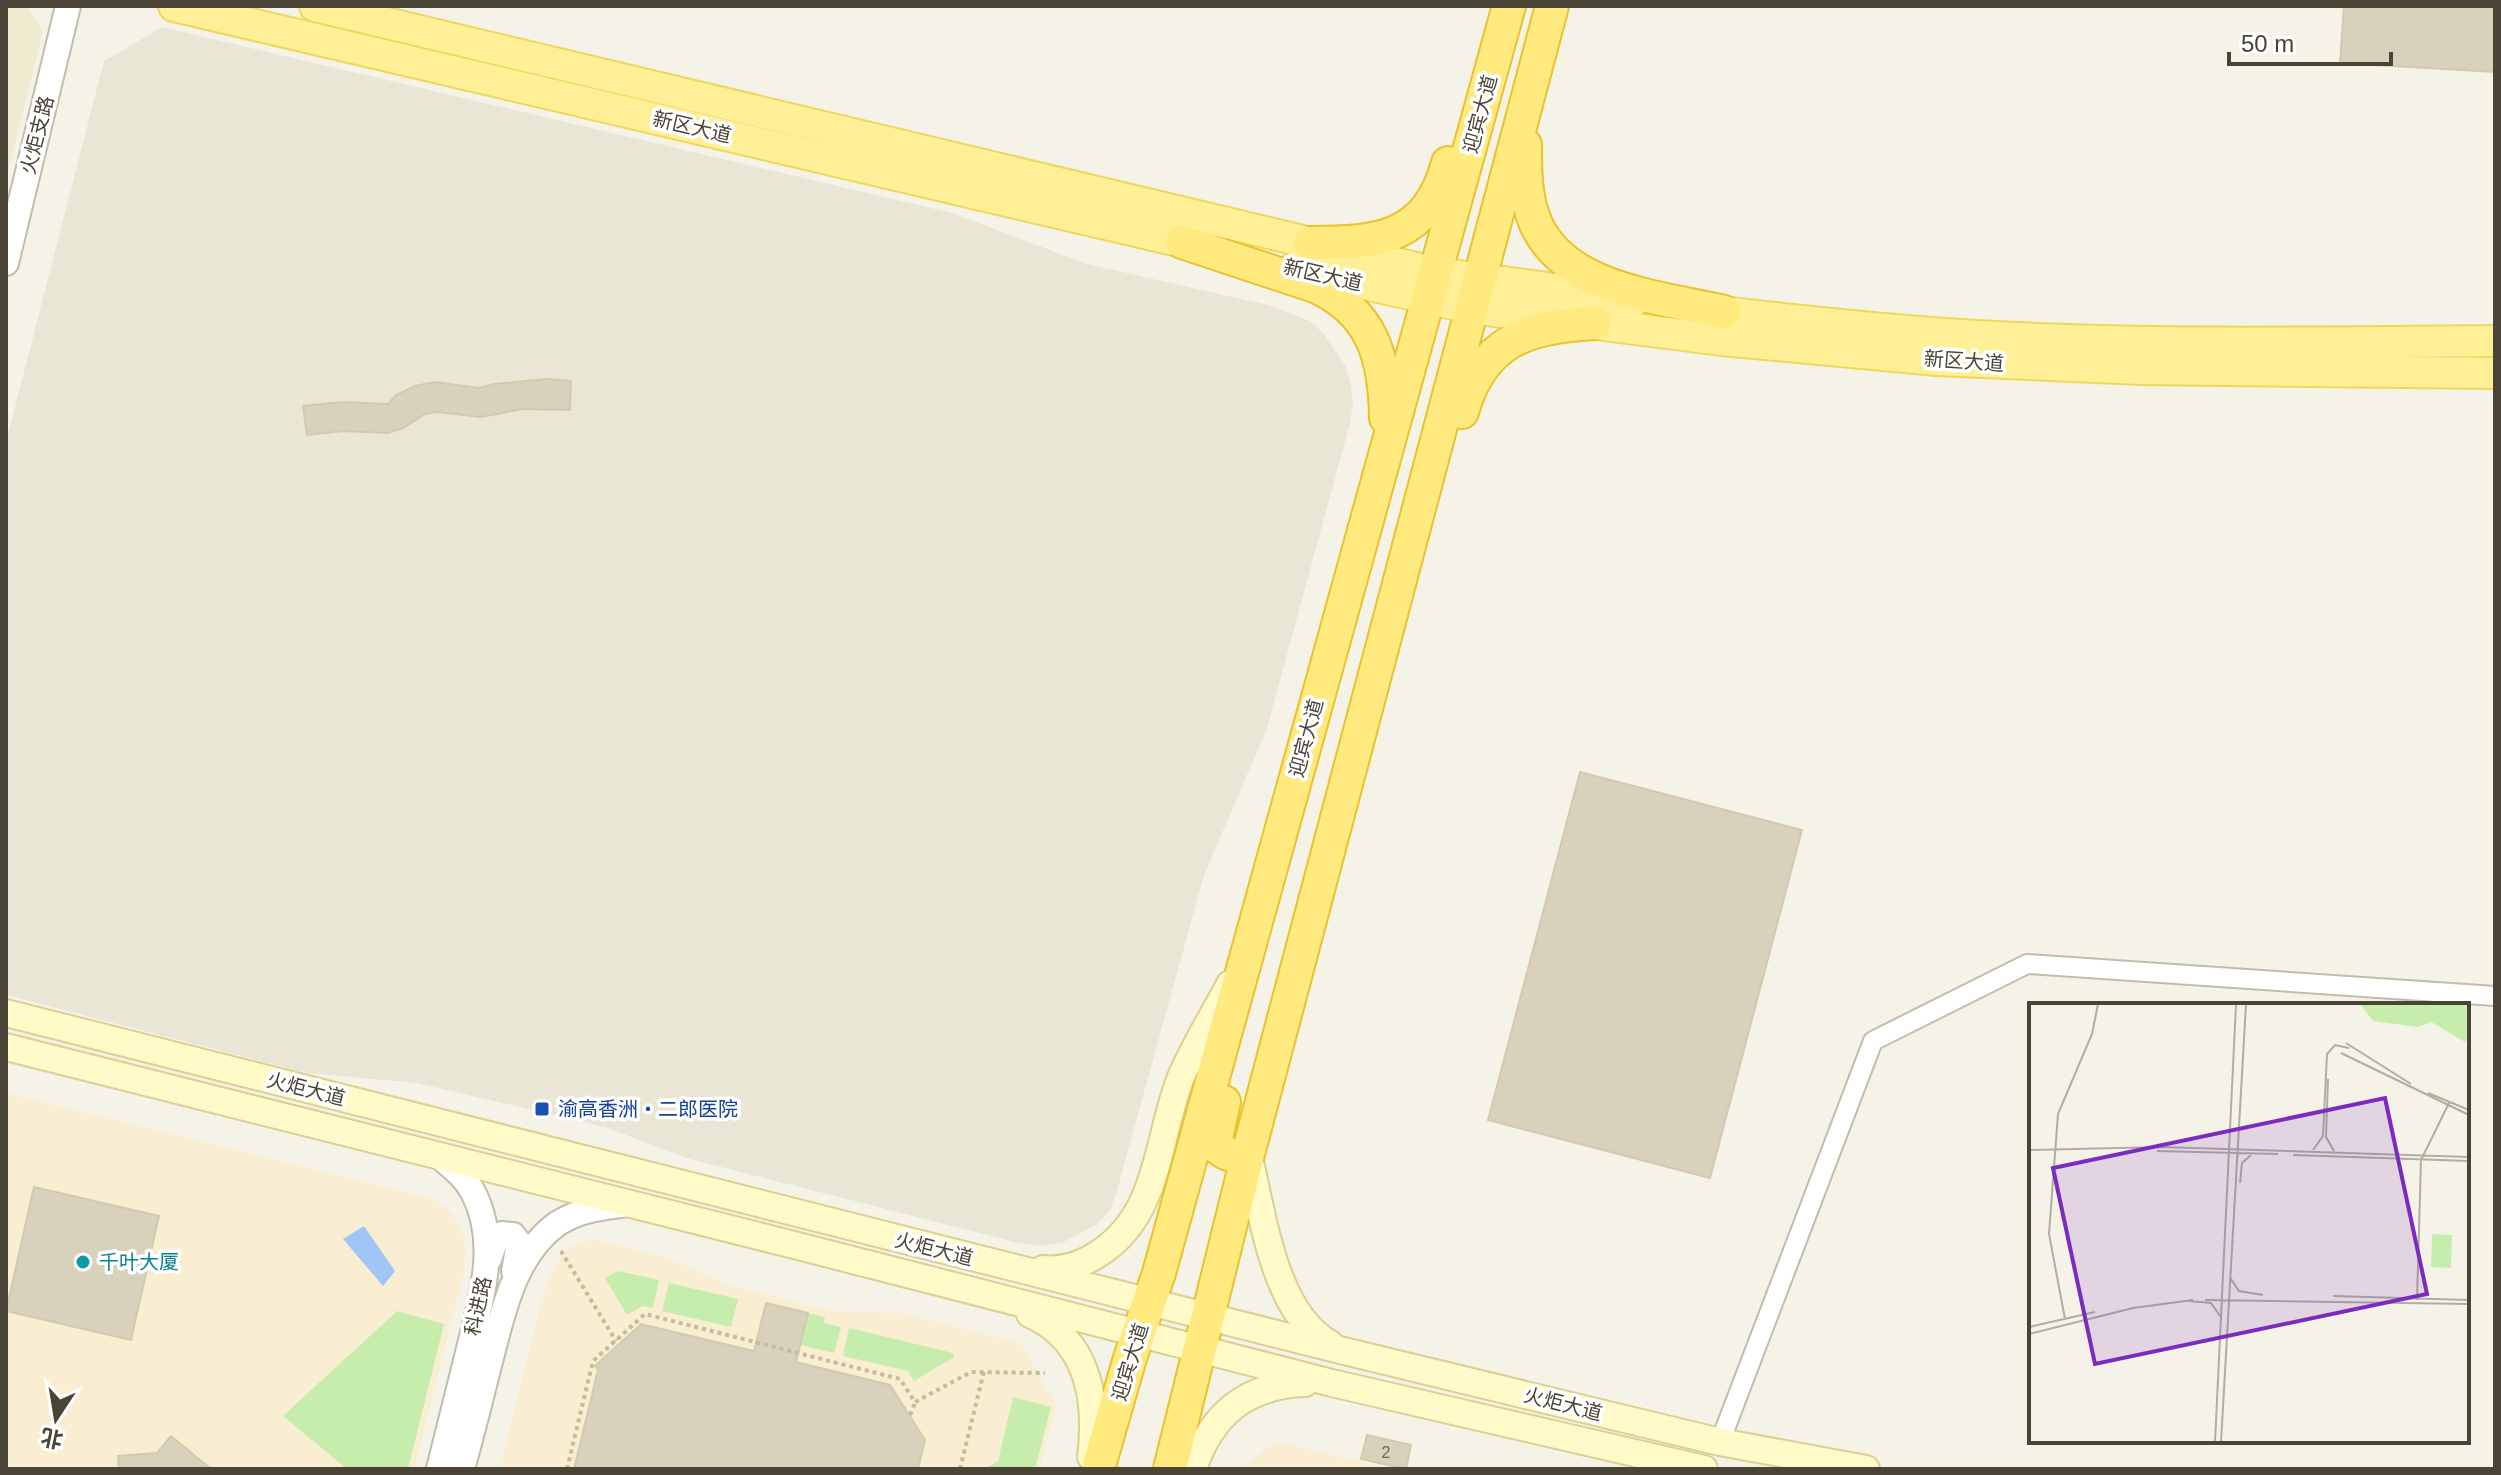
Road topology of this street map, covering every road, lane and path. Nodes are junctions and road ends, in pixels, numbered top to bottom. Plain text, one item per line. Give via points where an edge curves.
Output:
1 (68, 6) edge
2 (174, 6) edge
3 (315, 6) edge
4 (1492, 6) edge
5 (1509, 6) edge
6 (1552, 6) edge
7 (1524, 111) junction
8 (1182, 242) junction
9 (1310, 243) junction
10 (6, 263) edge
11 (1433, 286) junction
12 (1475, 294) junction
13 (1724, 312) junction
14 (1595, 323) junction
15 (2495, 341) edge
16 (2495, 373) edge
17 (1387, 443) junction
18 (1419, 505) junction
19 (1245, 956) junction
20 (2495, 996) edge
21 (6, 1013) edge
22 (6, 1047) edge
23 (1248, 1154) junction
24 (439, 1156) junction
25 (630, 1204) junction
26 (558, 1246) dead end
27 (1003, 1266) junction
28 (486, 1269) junction
29 (979, 1292) junction
30 (508, 1297) junction
31 (1149, 1302) junction
32 (1209, 1317) junction
33 (1138, 1334) junction
34 (616, 1341) junction
35 (1201, 1350) junction
36 (1344, 1351) junction
37 (984, 1371) junction
38 (1045, 1373) dead end
39 (1332, 1383) junction
40 (915, 1402) junction
41 (910, 1415) dead end
42 (1720, 1442) junction
43 (1694, 1468) edge
44 (439, 1469) edge
45 (462, 1469) edge
46 (567, 1469) edge
47 (960, 1469) edge
48 (1090, 1469) edge
49 (1098, 1469) edge
50 (1170, 1469) edge
51 (1193, 1469) edge
52 (1866, 1469) edge

1 - 10 street, 火炬支路
2 - 8 main road, 新区大道
3 - 9 main road, 新区大道
4 - 9 highway via 1443,182 1430,206 1387,236
5 - 11 highway, 迎宾大道
6 - 7 highway, 迎宾大道
7 - 12 highway, 迎宾大道
7 - 13 highway via 1527,193 1536,224 1556,253 1601,282
8 - 11 main road, 新区大道
8 - 17 highway via 1315,286 1349,306 1373,339 1381,363
9 - 11 main road, 新区大道
11 - 12 main road, 新区大道
11 - 17 highway, 迎宾大道
12 - 13 main road, 新区大道
12 - 14 main road, 新区大道
12 - 18 highway, 迎宾大道
13 - 15 main road, 新区大道 via 2036,339
14 - 16 main road, 新区大道 via 1722,340 2035,366
14 - 18 highway via 1531,332 1483,366 1469,386 1448,459
17 - 19 highway, 迎宾大道
18 - 23 highway, 迎宾大道
19 - 23 highway via 1216,1138 1227,1155
19 - 27 main road via 1180,1080 1148,1190 1133,1222 1106,1248 1076,1265 1048,1270
19 - 31 highway, 迎宾大道
20 - 42 street via 2027,964 1873,1041
21 - 27 main road, 火炬大道
22 - 24 main road, 火炬大道
23 - 32 highway, 迎宾大道
23 - 36 main road via 1285,1292 1310,1330
24 - 25 main road, 火炬大道
24 - 28 street, 科进路 via 474,1194 487,1238
25 - 29 main road, 火炬大道
25 - 30 street via 593,1209 558,1224 531,1251
26 - 34 path
27 - 31 main road, 火炬大道
28 - 30 street via 498,1237 513,1235 519,1249
28 - 44 street, 科进路
29 - 33 main road, 火炬大道
29 - 48 main road via 1041,1319 1060,1332 1076,1354 1095,1422
30 - 45 street
31 - 32 main road, 火炬大道
31 - 33 highway, 迎宾大道
32 - 35 highway, 迎宾大道
32 - 36 main road, 火炬大道
33 - 35 main road, 火炬大道
33 - 49 highway, 迎宾大道
34 - 40 path via 645,1314 900,1379
34 - 46 path via 593,1361
35 - 39 main road, 火炬大道
35 - 50 highway, 迎宾大道
36 - 42 main road, 火炬大道
37 - 38 path
37 - 40 path via 971,1372
37 - 47 path
39 - 43 main road, 火炬大道
39 - 51 main road via 1284,1384 1249,1395 1212,1428
40 - 41 path
42 - 52 main road, 火炬大道

